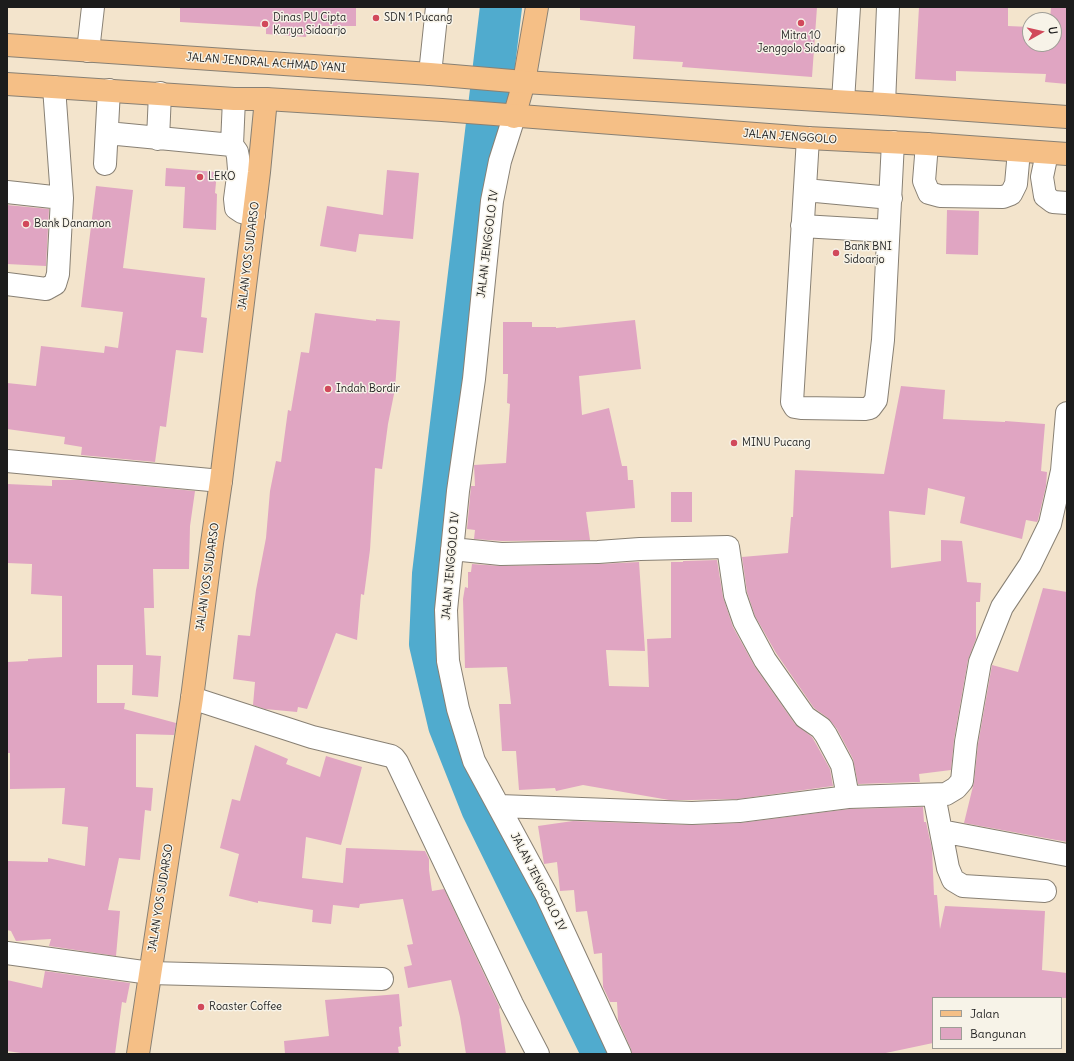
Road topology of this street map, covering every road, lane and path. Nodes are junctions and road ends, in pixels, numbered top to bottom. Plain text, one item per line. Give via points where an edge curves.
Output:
1 (93, 7) edge
2 (437, 7) edge
3 (537, 7) edge
4 (849, 7) edge
5 (888, 7) edge
6 (7, 45) edge
7 (88, 50) junction
8 (430, 74) junction
9 (524, 82) junction
10 (7, 84) edge
11 (54, 87) junction
12 (109, 90) junction
13 (160, 93) junction
14 (234, 99) junction
15 (266, 99) junction
16 (843, 101) junction
17 (884, 104) junction
18 (504, 116) junction
19 (1067, 117) edge
20 (107, 132) junction
21 (808, 138) junction
22 (158, 139) junction
23 (893, 142) junction
24 (927, 144) junction
25 (232, 145) junction
26 (1019, 151) junction
27 (1057, 154) edge
28 (105, 164) dead end
29 (249, 171) junction
30 (806, 190) junction
31 (7, 192) edge
32 (62, 198) junction
33 (891, 198) junction
34 (1067, 203) edge
35 (802, 226) junction
36 (888, 231) junction
37 (7, 284) edge
38 (1067, 413) edge
39 (7, 461) edge
40 (221, 481) junction
41 (452, 549) junction
42 (192, 698) junction
43 (934, 795) junction
44 (848, 797) junction
45 (499, 806) junction
46 (941, 831) junction
47 (1067, 856) edge
48 (1045, 891) dead end
49 (7, 953) edge
50 (150, 973) junction
51 (382, 979) dead end
52 (138, 1054) edge
53 (538, 1054) edge
54 (620, 1054) edge

1 - 7 street
2 - 8 street
3 - 9 main road
4 - 16 street
5 - 17 street
6 - 7 main road, JALAN JENDRAL ACHMAD YANI
7 - 8 main road, JALAN JENDRAL ACHMAD YANI
8 - 9 main road, JALAN JENDRAL ACHMAD YANI
9 - 16 main road
9 - 18 main road
10 - 11 main road
11 - 12 main road
11 - 32 street
12 - 13 main road
12 - 20 street
13 - 14 main road
13 - 22 street
14 - 15 main road
14 - 25 street
15 - 18 main road
15 - 29 main road, JALAN YOS SUDARSO
16 - 17 main road
17 - 19 main road
18 - 21 main road, JALAN JENGGOLO
18 - 41 street, JALAN JENGGOLO IV
20 - 22 street
20 - 28 street
21 - 23 main road, JALAN JENGGOLO
21 - 30 street
22 - 25 street
23 - 24 main road, JALAN JENGGOLO
23 - 33 street
24 - 26 main road, JALAN JENGGOLO
24 - 26 street via 924,181 929,193 940,196 1003,197 1012,194 1016,184
25 - 29 street
26 - 27 main road, JALAN JENGGOLO
27 - 34 street via 1042,177 1045,196 1053,202
29 - 40 main road, JALAN YOS SUDARSO via 254,215
30 - 33 street
30 - 35 street
31 - 32 street
32 - 37 street via 58,274 55,284 46,289
33 - 36 street
35 - 36 street
35 - 36 street via 792,402 795,407 801,408 865,410 876,400 883,340
38 - 43 street via 1062,471 1050,524 1030,565 1002,607 980,662 962,781 946,794
39 - 40 street
40 - 42 main road, JALAN YOS SUDARSO
41 - 44 street via 501,554 598,552 726,540 735,595 744,621 765,660 805,717 821,728 826,735 842,765
41 - 45 street, JALAN JENGGOLO IV via 446,610 448,661 468,746
42 - 50 main road, JALAN YOS SUDARSO
42 - 53 street via 312,737 394,758
43 - 44 street
43 - 46 street
44 - 45 street via 739,811 692,813
45 - 54 street, JALAN JENGGOLO IV via 546,894
46 - 47 street
46 - 48 street via 948,868 953,880 963,886
49 - 50 street
50 - 51 street
50 - 52 main road, JALAN YOS SUDARSO

